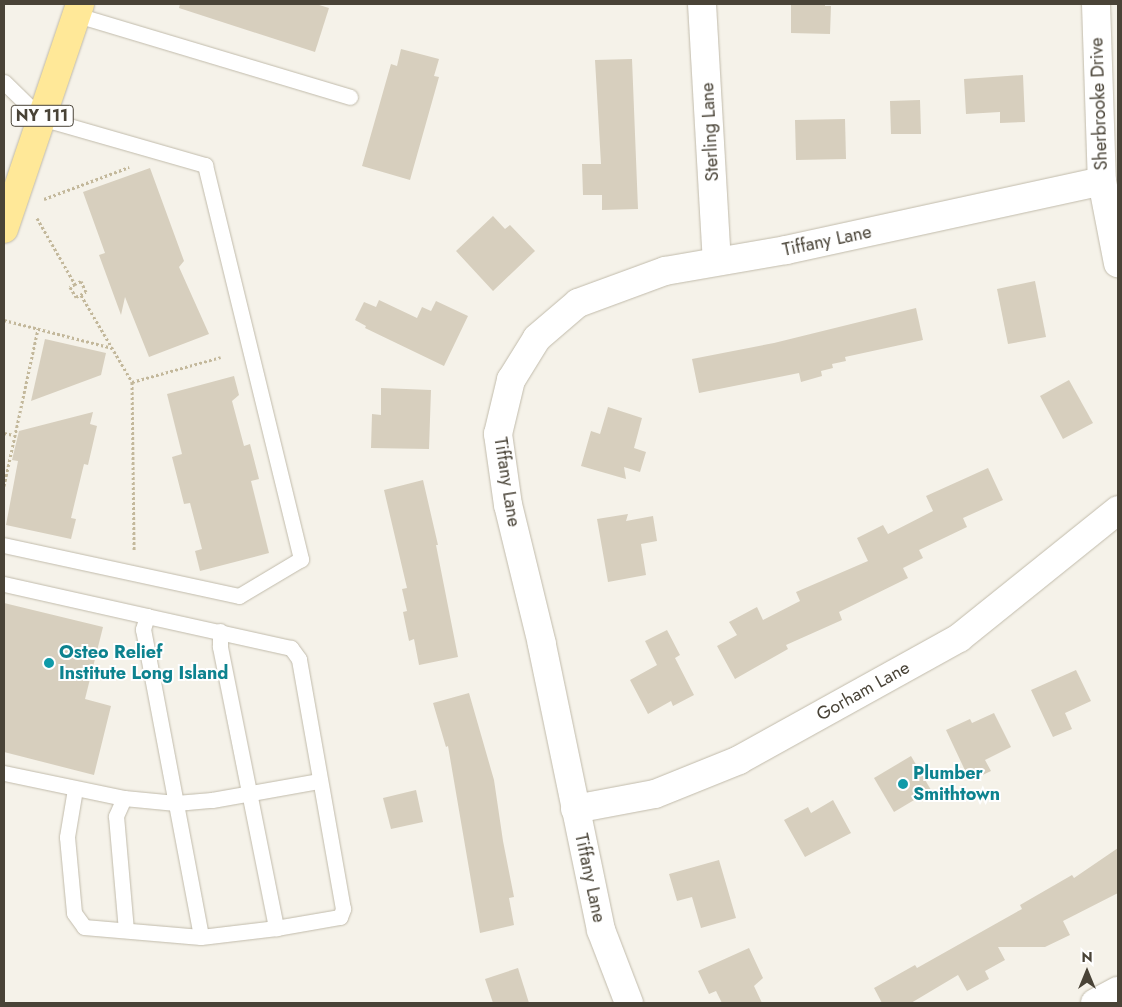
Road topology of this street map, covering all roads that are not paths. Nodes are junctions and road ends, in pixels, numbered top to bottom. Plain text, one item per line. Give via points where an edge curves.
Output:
1 (702, 4) edge
2 (1096, 4) edge
3 (78, 9) edge
4 (4, 82) edge
5 (350, 97) dead end
6 (41, 118) junction
7 (1102, 181) junction
8 (4, 229) edge
9 (717, 261) junction
10 (1118, 263) edge
11 (1118, 510) edge
12 (4, 545) edge
13 (4, 584) edge
14 (148, 616) junction
15 (220, 631) junction
16 (4, 773) edge
17 (319, 781) junction
18 (75, 789) junction
19 (250, 794) junction
20 (124, 798) junction
21 (176, 803) junction
22 (575, 809) junction
23 (276, 928) junction
24 (126, 930) junction
25 (201, 936) junction
26 (1118, 991) edge
27 (629, 1003) edge
28 (1095, 1003) edge

1 - 9 street, Sterling Lane
2 - 7 street, Sherbrooke Drive
3 - 5 lane
3 - 6 main road, NY 111
4 - 6 lane
6 - 8 main road, NY 111
6 - 12 lane via 205,165 301,559 238,596
7 - 9 street, Tiffany Lane via 786,250
7 - 10 street, Sherbrooke Drive
9 - 22 street, Tiffany Lane via 664,271 578,303 536,338 511,380 498,434 508,505 542,644
11 - 22 street, Gorham Lane via 959,638 747,755 655,794
13 - 14 lane
14 - 15 lane
14 - 21 lane via 143,629
15 - 17 lane via 291,648 299,659
15 - 19 lane via 220,647
16 - 18 lane
17 - 19 lane
17 - 23 lane via 343,909 340,918
18 - 20 lane
18 - 24 lane via 67,837 74,913 84,927
19 - 21 lane
19 - 23 lane
20 - 21 lane
20 - 24 lane via 116,816
21 - 25 lane
22 - 27 street, Tiffany Lane via 601,930
23 - 25 lane
24 - 25 lane
26 - 28 street

